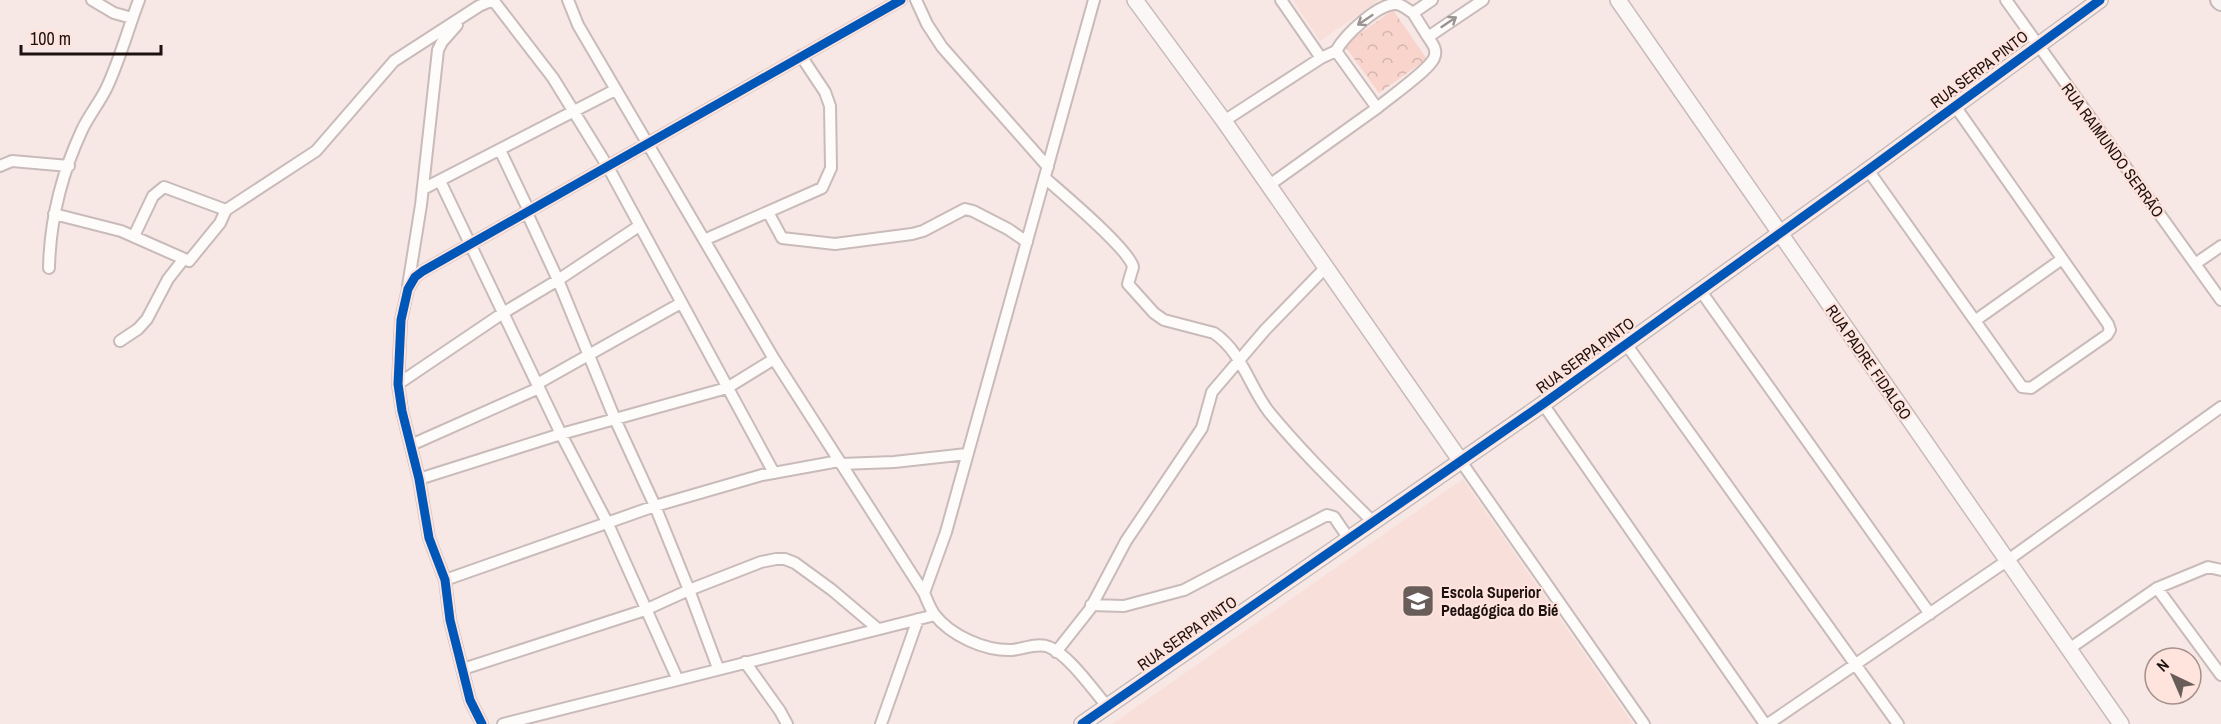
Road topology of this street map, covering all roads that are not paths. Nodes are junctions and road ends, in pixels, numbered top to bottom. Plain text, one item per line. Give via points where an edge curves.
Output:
1 (92, 0) edge
2 (139, 0) edge
3 (493, 0) edge
4 (568, 0) edge
5 (901, 0) edge
6 (916, 0) edge
7 (1094, 0) edge
8 (1135, 0) edge
9 (1281, 0) edge
10 (1432, 0) edge
11 (1483, 0) edge
12 (1618, 0) edge
13 (2006, 0) edge
14 (2100, 0) edge
15 (1413, 13) junction
16 (132, 18) junction
17 (461, 19) junction
18 (1428, 37) junction
19 (2037, 44) junction
20 (1336, 51) junction
21 (801, 56) junction
22 (1321, 58) junction
23 (615, 90) junction
24 (1955, 105) junction
25 (1377, 108) junction
26 (575, 111) junction
27 (1224, 121) junction
28 (647, 142) junction
29 (500, 150) junction
30 (0, 166) edge
31 (69, 166) junction
32 (608, 167) junction
33 (1048, 167) junction
34 (1868, 170) junction
35 (1045, 178) junction
36 (440, 181) junction
37 (1268, 186) junction
38 (423, 189) junction
39 (226, 210) junction
40 (528, 212) junction
41 (768, 212) junction
42 (54, 214) junction
43 (639, 226) junction
44 (1779, 233) junction
45 (134, 236) junction
46 (704, 240) junction
47 (1027, 242) junction
48 (471, 245) junction
49 (2221, 246) edge
50 (2062, 259) junction
51 (183, 260) junction
52 (2195, 264) junction
53 (1326, 267) junction
54 (49, 268) dead end
55 (558, 280) junction
56 (408, 289) junction
57 (1700, 291) junction
58 (2221, 300) edge
59 (681, 303) junction
60 (503, 313) junction
61 (1976, 320) junction
62 (120, 341) dead end
63 (1626, 344) junction
64 (590, 356) junction
65 (774, 359) junction
66 (1240, 359) junction
67 (399, 384) junction
68 (538, 386) junction
69 (727, 388) junction
70 (1543, 404) junction
71 (2221, 407) edge
72 (615, 419) junction
73 (561, 434) junction
74 (411, 445) junction
75 (967, 454) junction
76 (1460, 460) junction
77 (840, 463) junction
78 (774, 473) junction
79 (419, 479) junction
80 (655, 506) junction
81 (1374, 523) junction
82 (608, 524) junction
83 (1349, 539) junction
84 (2008, 560) junction
85 (2221, 570) edge
86 (445, 580) junction
87 (2157, 588) junction
88 (689, 590) junction
89 (924, 593) junction
90 (1091, 605) junction
91 (645, 610) junction
92 (1930, 614) junction
93 (934, 615) junction
94 (918, 619) junction
95 (878, 629) junction
96 (2068, 649) junction
97 (1056, 652) junction
98 (745, 662) junction
99 (1855, 665) junction
100 (718, 668) junction
101 (463, 669) junction
102 (2221, 675) edge
103 (677, 678) junction
104 (1107, 706) junction
105 (482, 724) edge
106 (503, 724) edge
107 (787, 724) edge
108 (881, 724) edge
109 (1082, 724) edge
110 (1644, 724) edge
111 (1766, 724) edge
112 (1898, 724) edge
113 (2121, 724) edge

1 - 16 street
2 - 16 street
3 - 17 street
3 - 26 street
4 - 23 street
5 - 21 street
6 - 33 street via 942,47
7 - 33 street
8 - 27 street
9 - 22 street
10 - 15 street
18 -> 11 street
12 - 44 street, RUA PADRE FIDALGO
13 - 19 street, RUA RAIMUNDO SERRÃO
14 - 19 street, RUA SERPA PINTO
15 - 18 street
15 -> 20 street via 1400,4 1388,4 1352,29
16 - 31 street via 108,85 83,128
17 - 38 street via 438,50
17 - 39 street via 394,60 316,151
18 - 25 street via 1435,48 1434,58
19 - 24 street, RUA SERPA PINTO
19 - 52 street, RUA RAIMUNDO SERRÃO
20 - 22 street
20 - 25 street
21 - 28 street
21 - 41 street via 830,106 831,168 820,190
22 - 27 street
23 - 26 street
23 - 28 street
24 - 34 street, RUA SERPA PINTO
24 - 50 street
25 - 37 street
26 - 29 street
26 - 32 street
27 - 37 street
28 - 32 street
28 - 46 street
29 - 36 street
29 - 40 street
30 - 31 street via 12,161
31 - 42 street
32 - 40 street
32 - 43 street
33 - 35 street
34 - 44 street, RUA SERPA PINTO
34 - 61 street
35 - 47 street
35 - 66 street via 1129,258 1133,267 1128,284 1154,314 1171,323 1214,333
36 - 38 street
36 - 48 street
37 - 53 street
38 - 56 street
39 - 45 street via 164,187 153,196
39 - 51 street via 189,261
40 - 48 street
40 - 55 street
41 - 46 street
41 - 47 street via 782,238 835,244 923,231 965,209
42 - 45 street
42 - 54 street
43 - 55 street
43 - 59 street
44 - 57 street, RUA SERPA PINTO
44 - 84 street, RUA PADRE FIDALGO
45 - 51 street
46 - 65 street
47 - 75 street
48 - 56 street via 423,271
48 - 60 street
49 - 52 street
50 - 61 street
50 - 61 street via 2108,324 2107,335 2026,389
51 - 62 street via 147,319
52 - 58 street, RUA RAIMUNDO SERRÃO
53 - 66 street
53 - 76 street
55 - 60 street
55 - 64 street
56 - 67 street via 401,320
57 - 63 street, RUA SERPA PINTO
57 - 92 street
59 - 64 street
59 - 69 street
60 - 67 street
60 - 68 street
63 - 70 street, RUA SERPA PINTO
63 - 99 street
64 - 68 street
64 - 72 street
65 - 69 street
65 - 77 street
66 - 81 street via 1256,394 1269,411
66 - 90 street via 1212,392 1202,428 1126,541
67 - 74 street
68 - 73 street
68 - 74 street
69 - 72 street
69 - 78 street
70 - 76 street, RUA SERPA PINTO
70 - 111 street
71 - 84 street
72 - 73 street
72 - 80 street
73 - 79 street
73 - 82 street
74 - 79 street
75 - 77 street
75 - 89 street
76 - 81 street, RUA SERPA PINTO
76 - 110 street
77 - 78 street
77 - 89 street
78 - 80 street
79 - 86 street via 429,538
80 - 82 street
80 - 88 street
81 - 83 street, RUA SERPA PINTO
82 - 86 street
82 - 91 street
83 - 90 street via 1334,517 1327,515 1184,590 1124,606
83 - 104 street, RUA SERPA PINTO
84 - 92 street
84 - 96 street, RUA PADRE FIDALGO
85 - 87 street via 2208,567
86 - 101 street via 450,620
87 - 96 street
87 - 102 street
88 - 91 street
88 - 95 street via 761,562 785,559 832,590
88 - 100 street
89 - 93 street
90 - 97 street
91 - 101 street
91 - 103 street
92 - 99 street
93 - 94 street
93 - 97 street via 970,642 995,649 1049,647
94 - 95 street
94 - 108 street
95 - 98 street
96 - 113 street, RUA PADRE FIDALGO
97 - 104 street via 1071,663
98 - 100 street
98 - 107 street
99 - 111 street
99 - 112 street
100 - 103 street
101 - 105 street via 470,700
103 - 106 street
104 - 109 street, RUA SERPA PINTO

